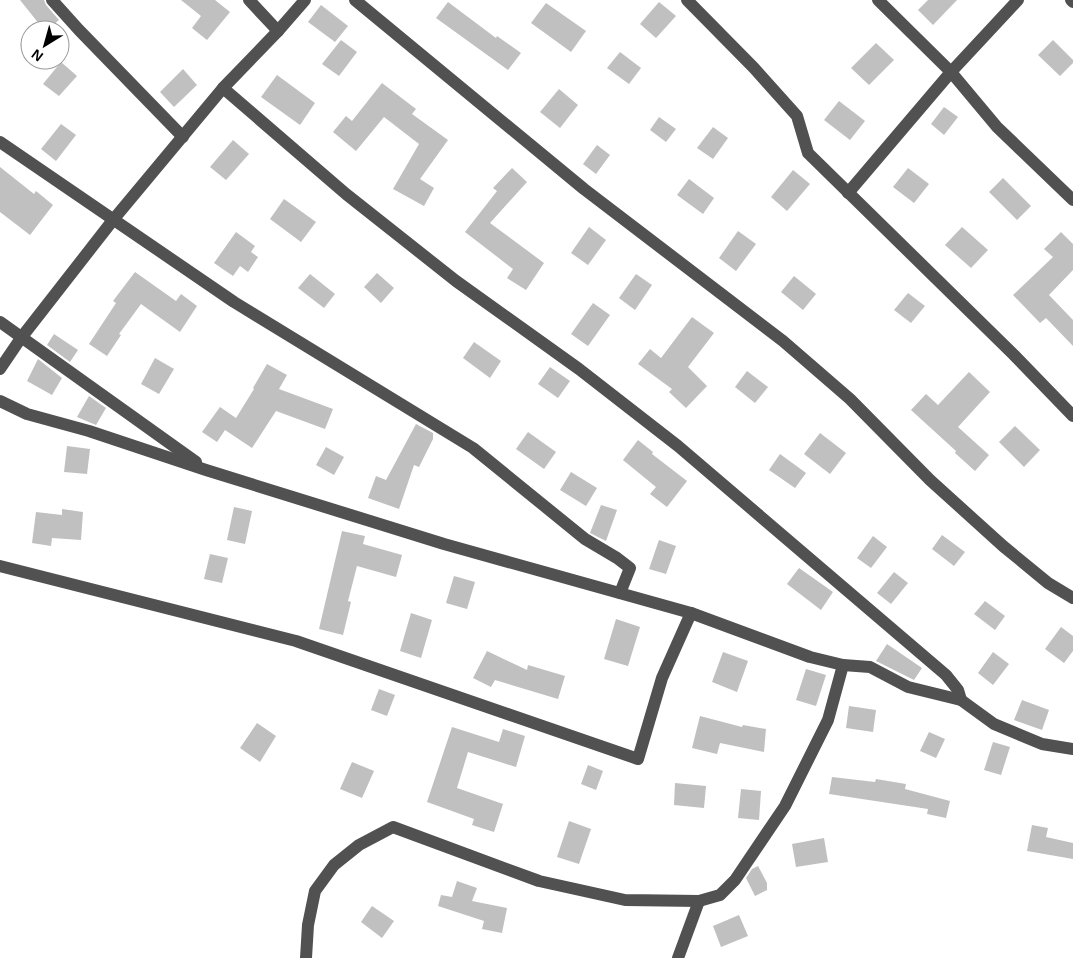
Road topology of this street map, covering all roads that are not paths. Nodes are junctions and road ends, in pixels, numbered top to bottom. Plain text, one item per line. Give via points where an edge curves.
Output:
1 (52, 0) edge
2 (249, 0) edge
3 (305, 0) edge
4 (355, 0) edge
5 (687, 0) edge
6 (878, 0) edge
7 (1018, 0) edge
8 (278, 31) junction
9 (951, 72) junction
10 (223, 88) junction
11 (183, 138) junction
12 (0, 142) edge
13 (848, 193) junction
14 (1073, 200) edge
15 (113, 220) junction
16 (0, 322) edge
17 (21, 338) junction
18 (0, 369) edge
19 (0, 401) edge
20 (1073, 416) edge
21 (206, 470) junction
22 (0, 566) edge
23 (620, 593) junction
24 (1073, 598) edge
25 (691, 613) junction
26 (843, 665) junction
27 (960, 700) junction
28 (1072, 745) edge
29 (699, 901) junction
30 (306, 958) edge
31 (678, 958) edge

1 - 11 street
2 - 8 street
3 - 8 street
4 - 24 street via 584,189 782,341 850,399 930,480 1002,546 1048,583
5 - 13 street via 796,116 808,152
6 - 9 street
7 - 9 street
8 - 10 street
9 - 13 street
9 - 14 street via 997,128
10 - 11 street
10 - 27 street via 346,194 440,268 678,446 946,675 958,690
11 - 15 street
12 - 15 street
13 - 20 street via 1014,354
15 - 17 street
15 - 23 street via 234,302 473,448 584,539 630,568
16 - 17 street
17 - 18 street
17 - 21 street
19 - 21 street via 27,414
21 - 23 street via 444,544
22 - 25 street via 296,641 638,759 662,678
23 - 25 street
25 - 26 street via 810,658
26 - 27 street via 870,667 908,687
26 - 29 street via 828,720 785,806 735,880 720,895
27 - 28 street via 994,724 1042,744
29 - 30 street via 625,900 539,881 393,828 358,845 334,865 315,891
29 - 31 street

